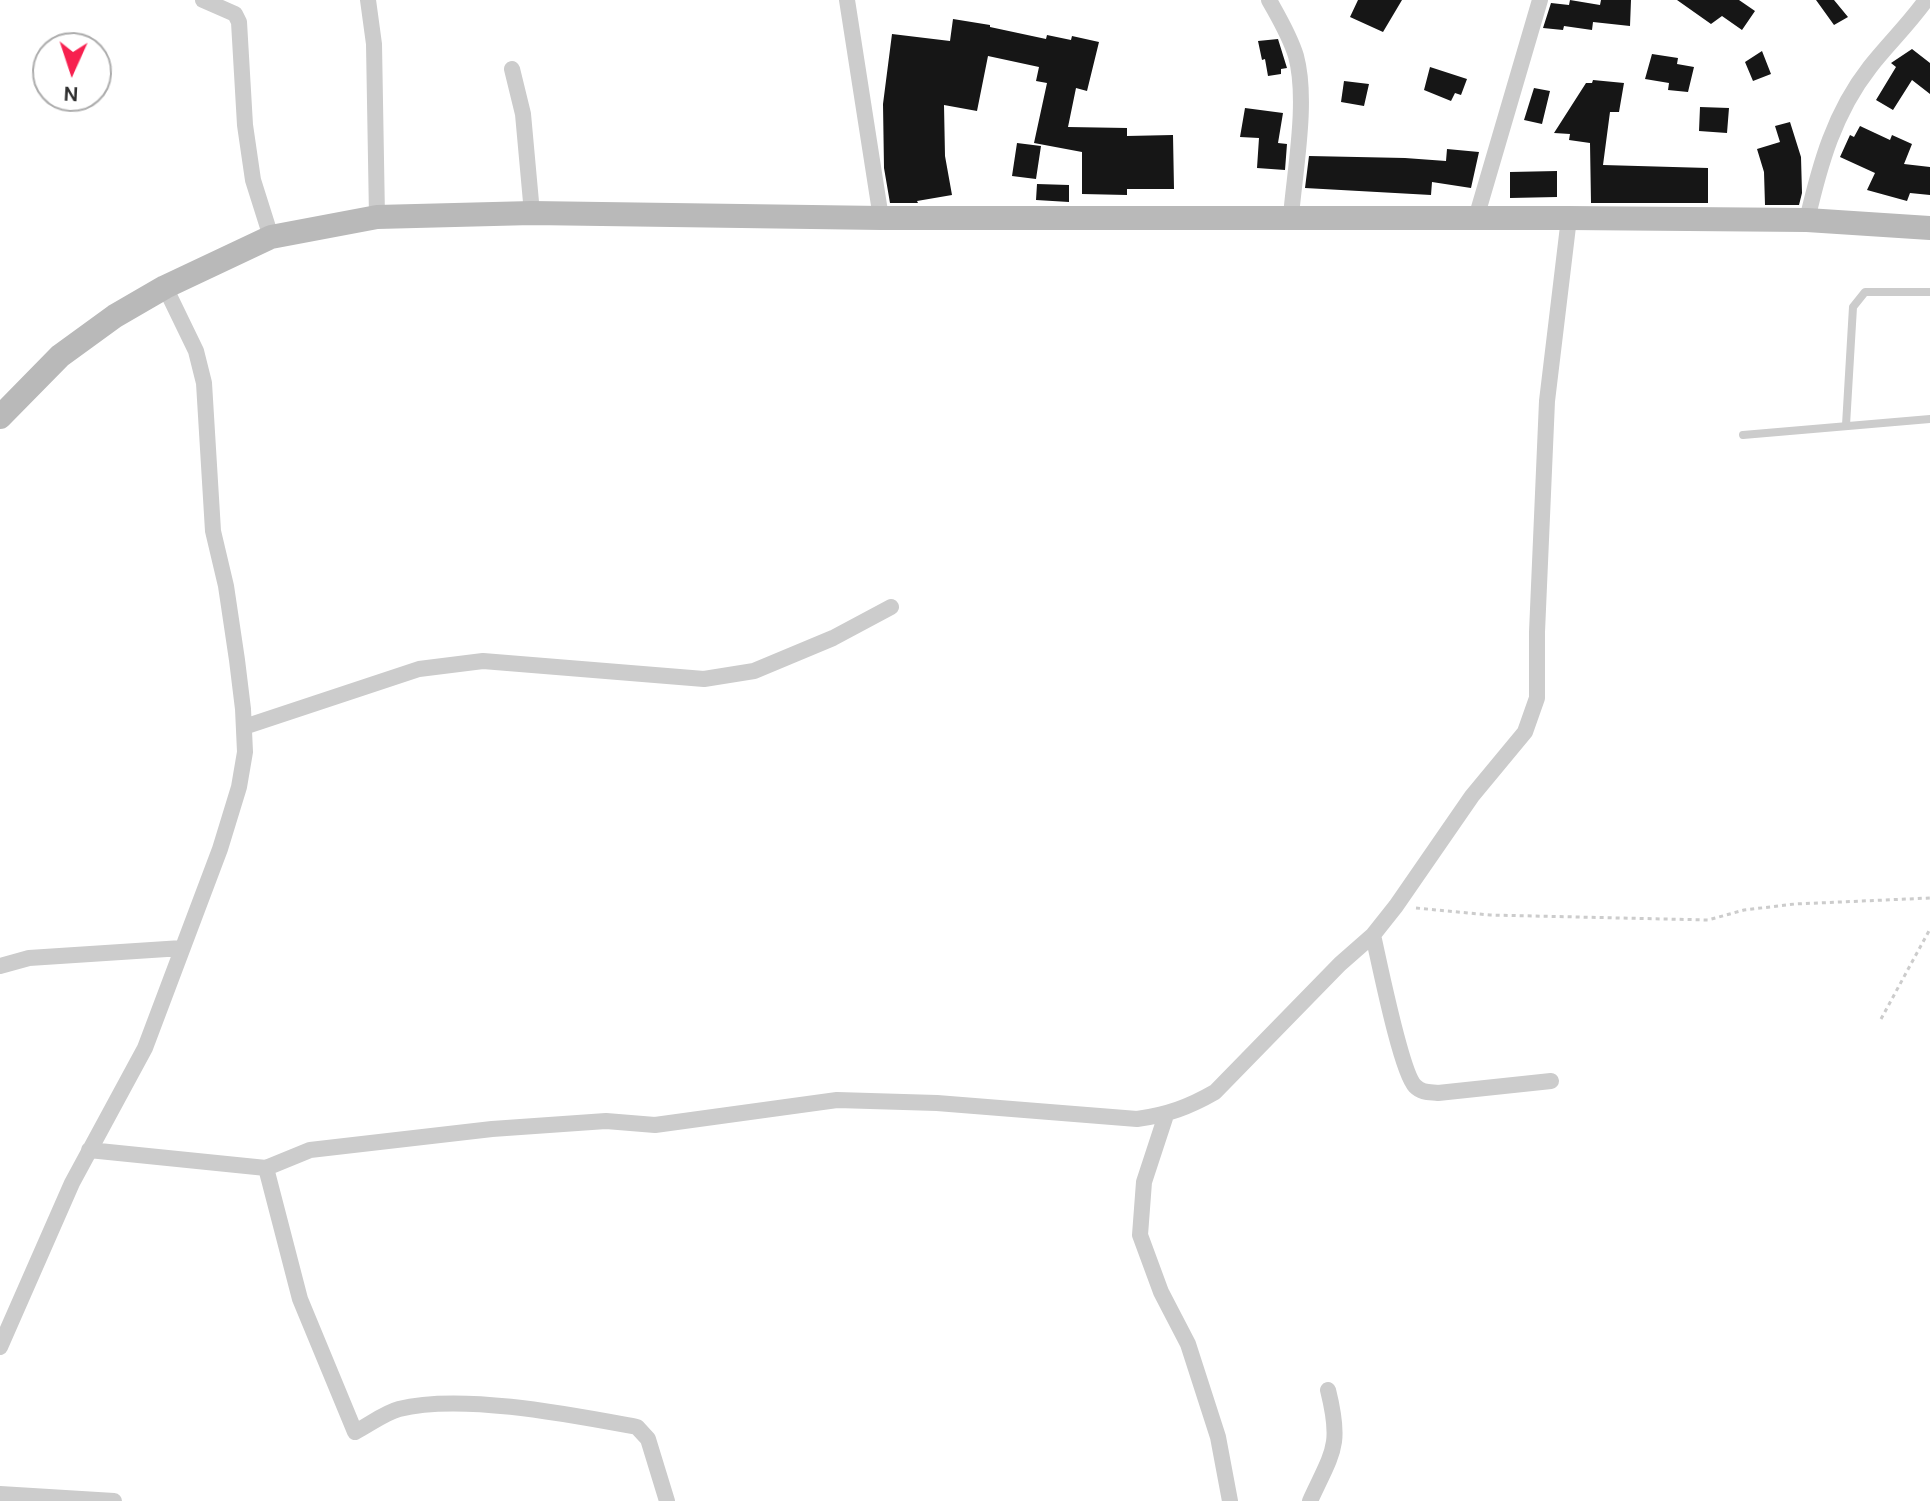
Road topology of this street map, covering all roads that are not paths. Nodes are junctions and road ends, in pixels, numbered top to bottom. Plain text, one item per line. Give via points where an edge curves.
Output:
1 (203, 0) edge
2 (368, 0) edge
3 (847, 0) edge
4 (1269, 0) edge
5 (1540, 0) edge
6 (1919, 3) edge
7 (512, 69) dead end
8 (532, 213) junction
9 (1291, 216) junction
10 (377, 217) junction
11 (881, 218) junction
12 (1476, 218) junction
13 (1569, 218) junction
14 (1807, 220) junction
15 (1930, 228) edge
16 (271, 237) junction
17 (165, 287) junction
18 (1930, 292) edge
19 (0, 417) edge
20 (1930, 419) edge
21 (1846, 425) junction
22 (1743, 435) dead end
23 (891, 607) dead end
24 (244, 727) junction
25 (1373, 935) junction
26 (182, 948) junction
27 (0, 966) edge
28 (1551, 1081) dead end
29 (1166, 1115) junction
30 (89, 1150) junction
31 (266, 1168) junction
32 (0, 1347) edge
33 (1328, 1390) dead end
34 (0, 1494) edge
35 (114, 1501) edge
36 (667, 1501) edge
37 (1230, 1501) edge
38 (1310, 1501) edge

1 - 16 street via 235,14 239,22 253,180
2 - 10 street via 374,44
3 - 11 street
4 - 9 street via 1296,56 1301,94
5 - 12 street
6 - 14 street via 1838,117
7 - 8 street via 525,131
8 - 10 street
8 - 11 street
9 - 11 street
9 - 12 street
10 - 16 street
12 - 13 street
13 - 14 street
13 - 25 street via 1547,401 1537,698 1525,732 1472,796
14 - 15 street
16 - 17 street
17 - 19 street via 60,356
17 - 24 street via 196,351 204,383 213,531 226,586
18 - 21 lane via 1865,292 1853,307
20 - 21 lane
21 - 22 lane
23 - 24 street via 754,671 704,679 483,661 419,669
24 - 26 street via 239,787
25 - 28 street via 1401,1051 1416,1088 1438,1093
25 - 29 street via 1215,1092
26 - 27 street via 29,958
26 - 30 street via 145,1048
29 - 31 street via 1137,1119 837,1100 655,1125 606,1121 325,1148
29 - 37 street via 1144,1182 1140,1235 1188,1344 1218,1437
30 - 31 street
30 - 32 street
31 - 36 street via 300,1299 355,1432 395,1410 463,1403 637,1427 648,1439
33 - 38 street via 1336,1438
34 - 35 street

